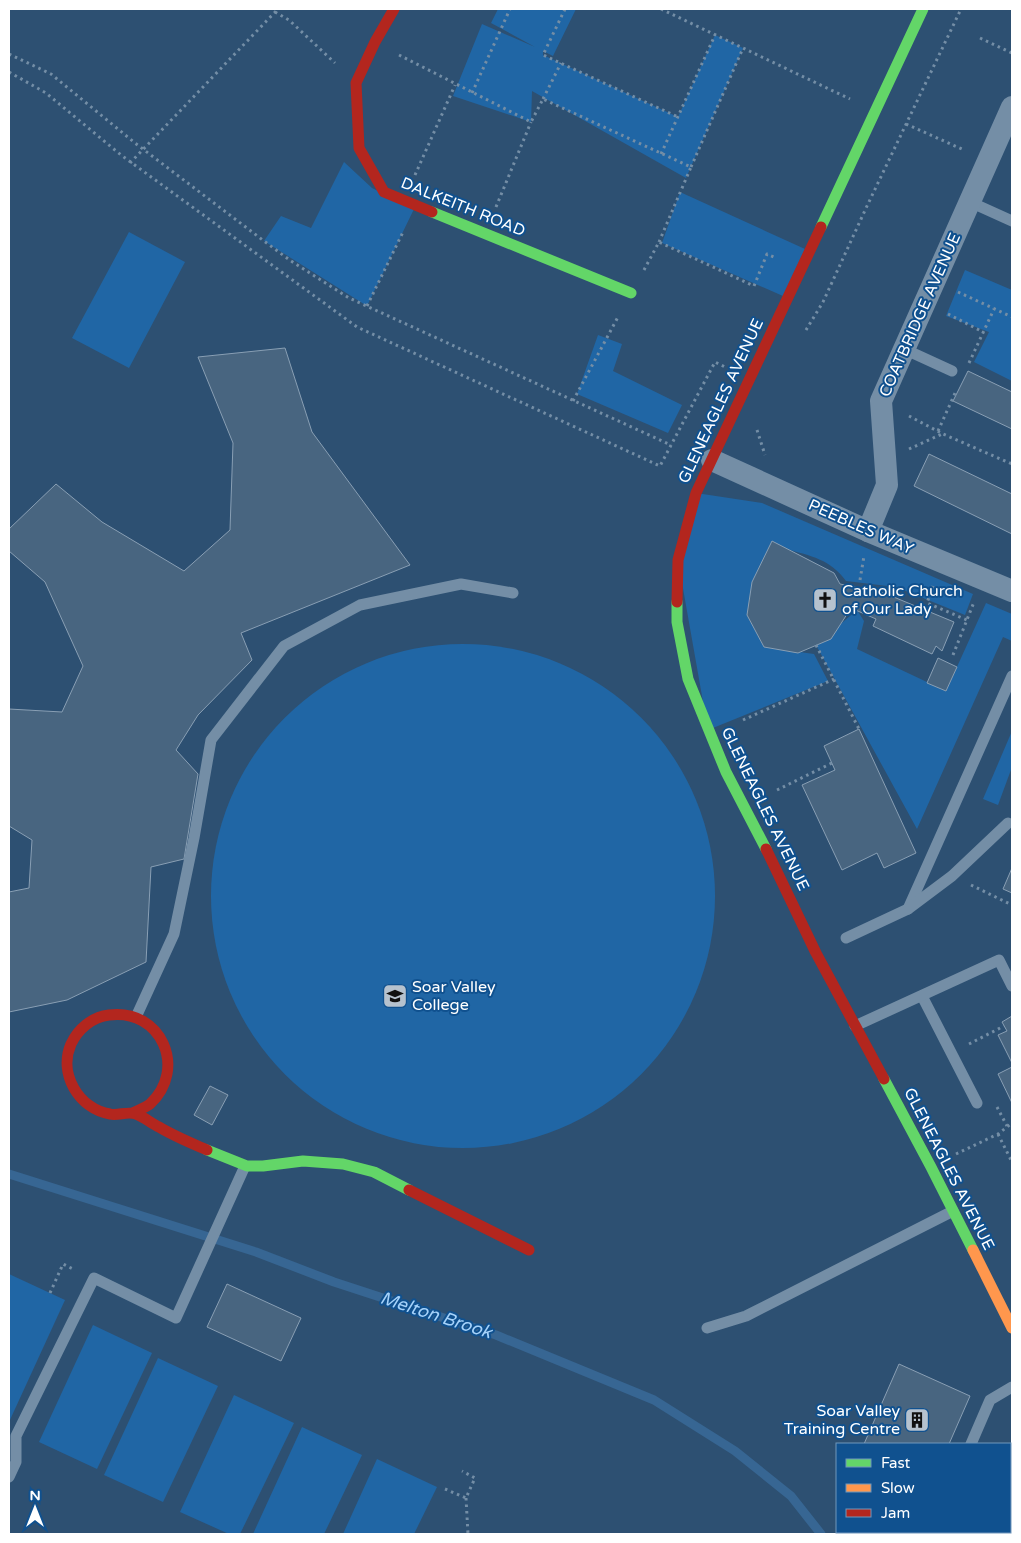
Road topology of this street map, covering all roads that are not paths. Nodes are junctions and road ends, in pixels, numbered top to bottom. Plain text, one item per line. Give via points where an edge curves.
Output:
1 (394, 9) edge
2 (923, 9) edge
3 (1012, 107) edge
4 (970, 202) junction
5 (1012, 220) edge
6 (631, 293) road end
7 (904, 349) junction
8 (952, 370) dead end
9 (712, 460) junction
10 (868, 532) junction
11 (1012, 591) edge
12 (513, 593) dead end
13 (1012, 676) edge
14 (1008, 823) dead end
15 (908, 910) junction
16 (846, 938) dead end
17 (1012, 986) edge
18 (922, 996) junction
19 (136, 1017) junction
20 (855, 1026) junction
21 (977, 1103) dead end
22 (133, 1113) junction
23 (246, 1166) junction
24 (953, 1211) junction
25 (529, 1250) dead end
26 (708, 1328) dead end
27 (1012, 1328) edge
28 (1012, 1387) edge
29 (971, 1443) edge
30 (9, 1477) edge

1 - 6 street, DALKEITH ROAD via 374,42 356,83 359,148 384,192
2 - 9 street, GLENEAGLES AVENUE
3 - 4 street, COATBRIDGE AVENUE
4 - 5 lane
4 - 7 street, COATBRIDGE AVENUE
7 - 8 lane
7 - 10 street, COATBRIDGE AVENUE via 881,401 887,485
9 - 10 street, PEEBLES WAY
9 - 20 street, GLENEAGLES AVENUE via 696,493 678,560 678,622 688,679 726,772
10 - 11 street, PEEBLES WAY
12 - 19 lane via 461,584 360,605 284,646 211,740 174,934
13 - 15 lane
14 - 15 lane via 952,876
15 - 16 lane
17 - 18 lane via 999,960
18 - 20 lane
18 - 21 lane
19 - 22 street via 160,1036 167,1052 168,1075 161,1092 149,1105
19 - 22 street via 120,1013 102,1016 82,1028 68,1056 68,1074 79,1097 92,1109 116,1116
20 - 24 street, GLENEAGLES AVENUE
22 - 23 street via 186,1142
23 - 25 street via 323,1160 351,1164 374,1172
23 - 30 lane via 176,1318 94,1278 16,1436 16,1462
24 - 26 lane via 746,1316
24 - 27 street, GLENEAGLES AVENUE
28 - 29 lane via 990,1400

